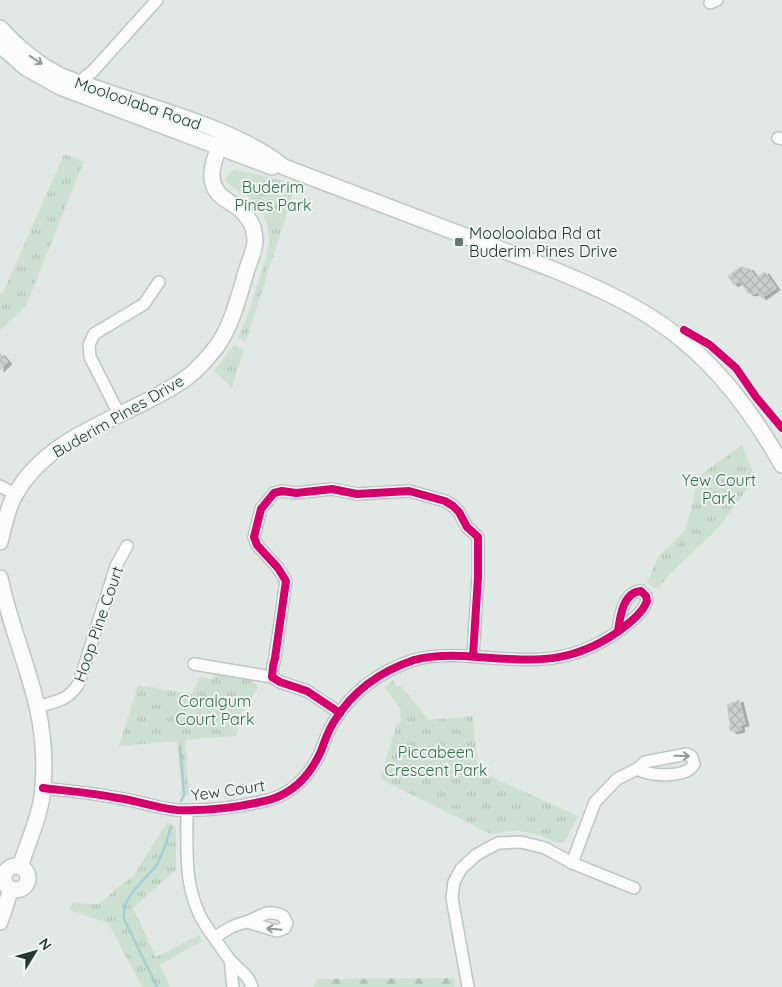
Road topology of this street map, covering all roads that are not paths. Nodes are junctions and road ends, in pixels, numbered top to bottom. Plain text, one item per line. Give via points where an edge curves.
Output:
1 (157, 0) edge
2 (0, 28) edge
3 (0, 45) edge
4 (92, 72) junction
5 (82, 83) junction
6 (98, 89) junction
7 (125, 112) junction
8 (222, 140) junction
9 (159, 282) dead end
10 (119, 414) junction
11 (777, 442) edge
12 (782, 465) edge
13 (0, 486) edge
14 (15, 494) junction
15 (0, 542) edge
16 (127, 546) dead end
17 (0, 578) edge
18 (618, 631) dead end
19 (473, 656) junction
20 (194, 664) dead end
21 (272, 676) junction
22 (37, 706) junction
23 (340, 713) junction
24 (637, 769) dead end
25 (43, 788) junction
26 (187, 810) junction
27 (572, 863) junction
28 (20, 867) junction
29 (2, 873) edge
30 (634, 888) dead end
31 (11, 889) junction
32 (0, 922) edge
33 (247, 922) dead end
34 (215, 938) junction
35 (230, 960) junction
36 (233, 987) edge
37 (252, 987) edge
38 (468, 987) edge

1 - 4 street
2 -> 5 main road, Mooloolaba Road via 35,60 59,75
3 - 7 main road, Mooloolaba Road via 43,79
4 - 5 street
4 - 6 street
5 - 6 main road, Mooloolaba Road
5 - 7 main road via 89,94 119,105
6 - 8 main road, Mooloolaba Road
7 - 8 main road, Mooloolaba Road
8 - 10 main road, Buderim Pines Drive via 212,170 212,184 219,195 247,216 254,230 255,243 235,310 222,337 202,364 183,380
8 - 11 main road, Mooloolaba Road via 271,156 284,166 593,286 630,305 664,326 699,355
9 - 10 street via 144,304 94,334 89,344 90,357
10 - 14 main road, Buderim Pines Drive via 40,463
11 - 12 main road, Mooloolaba Road
13 - 14 street
14 - 15 main road, Buderim Pines Drive
16 - 22 street, Hoop Pine Court via 116,566 79,684 66,699
17 - 22 main road
18 - 19 street, Yew Court via 593,647 557,658 530,660
19 - 21 street via 478,537 467,527 459,512 446,501 409,492 282,491 274,493 261,509 254,537 286,581
19 - 23 street, Yew Court via 426,658 394,668 359,691
20 - 21 street
21 - 23 street via 307,691
22 - 25 main road via 43,745
23 - 26 street, Yew Court via 312,769 286,793 260,802
24 - 27 street via 617,779 595,802
25 - 26 street, Yew Court
25 - 28 main road
26 - 34 street via 189,888 201,917
27 - 30 street
27 - 38 street via 545,848 521,842 498,843 476,855 461,869 454,882 452,898
28 - 29 main road via 12,866
28 - 31 main road via 27,875 27,882 22,888
29 - 31 main road
31 - 32 main road
33 - 34 street via 231,926
34 - 35 street
35 - 36 street
35 - 37 street via 246,975

